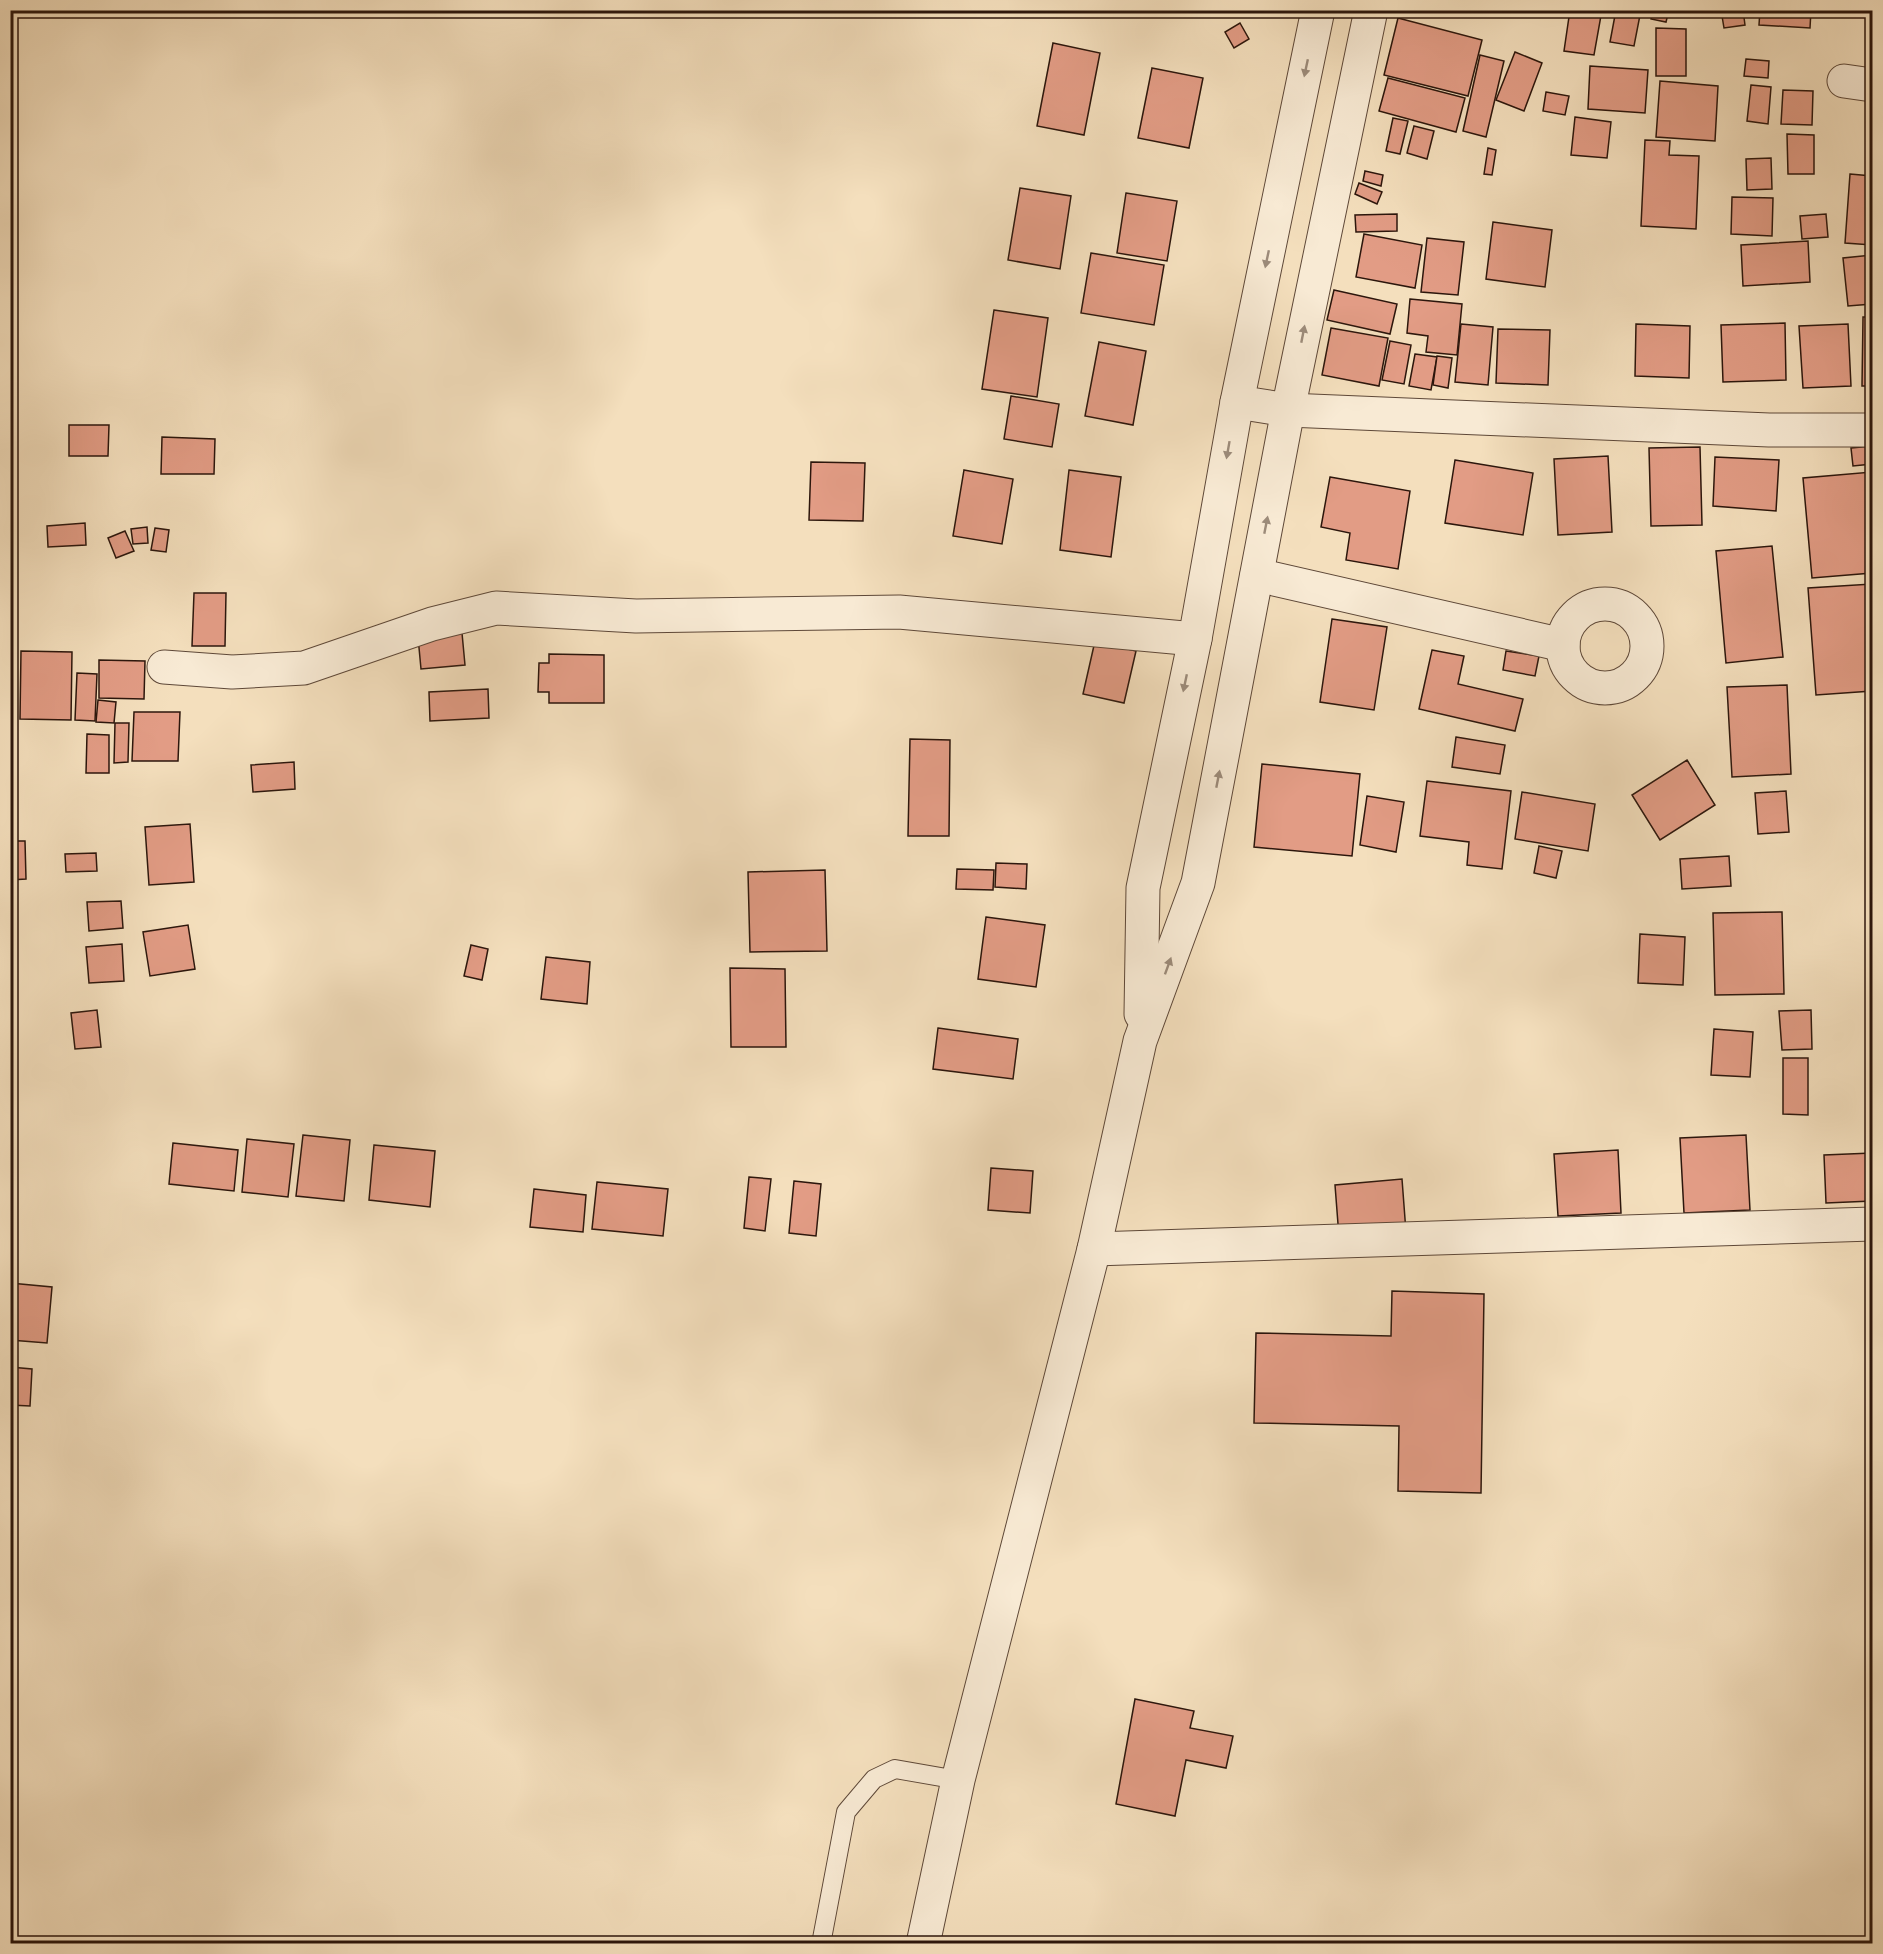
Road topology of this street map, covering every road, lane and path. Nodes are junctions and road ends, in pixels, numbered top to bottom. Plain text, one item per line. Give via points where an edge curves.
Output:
1 (1318, 10) edge
2 (1371, 10) edge
3 (1237, 402) junction
4 (1288, 410) junction
5 (1872, 430) edge
6 (1257, 575) junction
7 (1194, 639) junction
8 (1563, 645) dead end
9 (164, 667) dead end
10 (1140, 1041) junction
11 (1872, 1224) edge
12 (1094, 1249) junction
13 (958, 1780) junction
14 (821, 1944) edge
15 (923, 1944) edge

1 -> 3 street
4 -> 2 street
3 - 4 street
3 -> 7 street
4 - 5 street via 1769,430
6 -> 4 street
6 - 8 street
10 -> 6 street via 1198,883
7 - 9 street via 899,612 636,616 496,608 432,624 304,668 232,672
7 -> 10 street via 1143,888
10 - 12 street
11 - 12 street
12 - 13 street
13 - 14 lane via 895,1769 874,1779 846,1812
13 - 15 street

